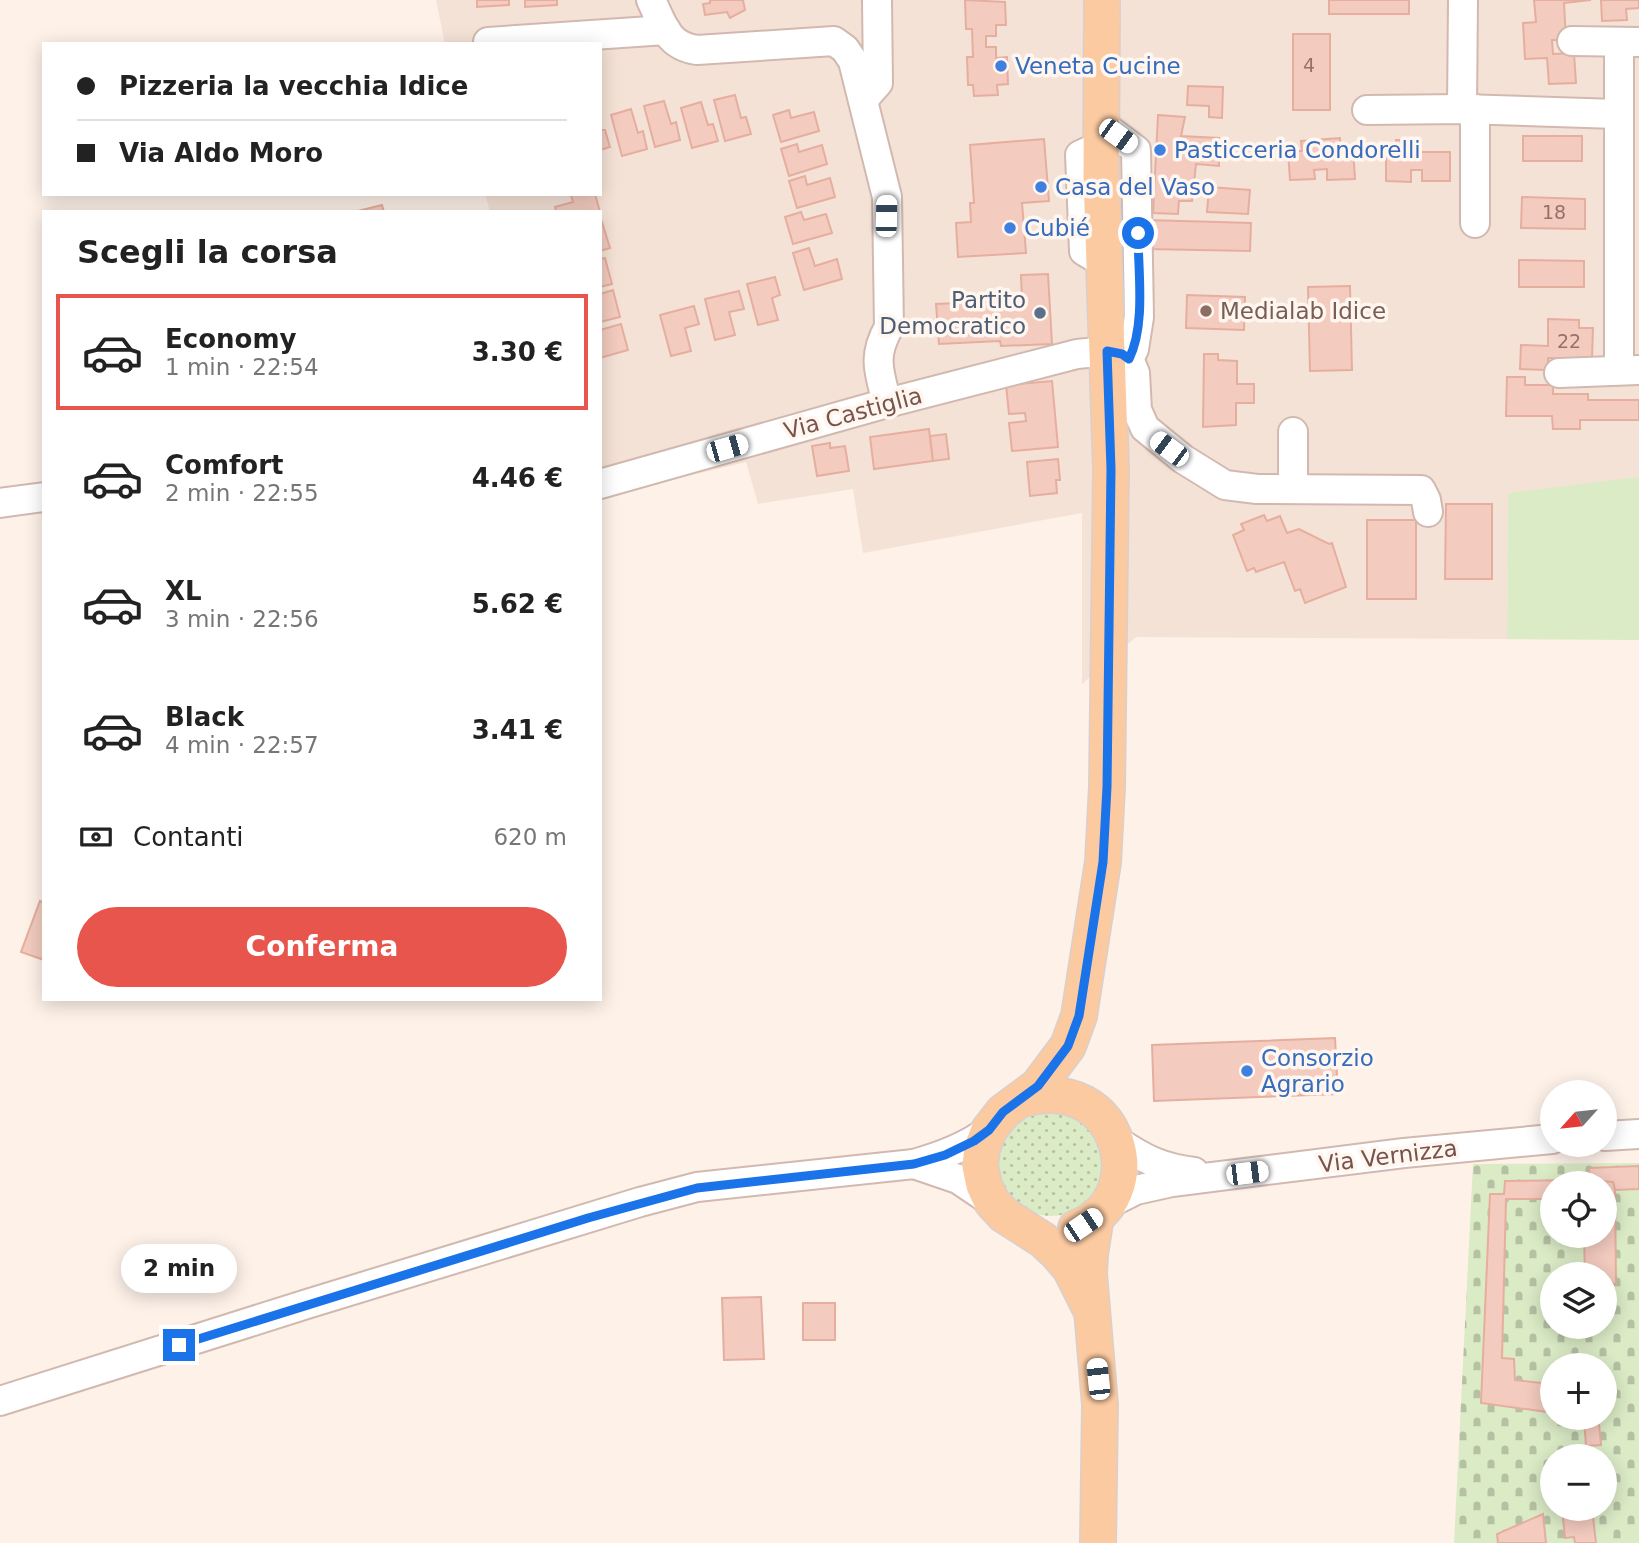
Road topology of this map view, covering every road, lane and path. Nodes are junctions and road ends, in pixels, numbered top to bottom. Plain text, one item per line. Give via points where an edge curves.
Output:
1 (651, 0) edge
2 (877, 0) edge
3 (1102, 0) edge
4 (1463, 0) edge
5 (666, 30) junction
6 (1573, 41) dead end
7 (502, 42) edge
8 (1629, 42) edge
9 (863, 100) junction
10 (1469, 109) junction
11 (1367, 110) dead end
12 (1617, 114) junction
13 (1100, 134) junction
14 (1629, 213) edge
15 (1475, 223) dead end
16 (1118, 355) junction
17 (1629, 370) edge
18 (1559, 373) dead end
19 (887, 403) junction
20 (1293, 432) dead end
21 (1155, 438) junction
22 (1111, 469) junction
23 (602, 483) edge
24 (1293, 488) junction
25 (42, 497) edge
26 (0, 503) edge
27 (1428, 512) dead end
28 (1079, 1016) junction
29 (1023, 1099) junction
30 (1095, 1110) junction
31 (989, 1130) junction
32 (1639, 1134) edge
33 (1617, 1135) edge
34 (1540, 1140) edge
35 (1117, 1141) junction
36 (914, 1164) junction
37 (1224, 1176) junction
38 (992, 1202) junction
39 (1102, 1210) junction
40 (1018, 1225) junction
41 (1092, 1312) junction
42 (0, 1401) edge
43 (1098, 1543) edge

1 - 5 street
2 - 9 street via 878,83
3 - 13 main road
4 - 10 street
5 - 7 street
5 - 9 street via 684,48 697,50 834,41 853,61
6 - 8 street
8 - 12 street
9 - 19 street via 887,197 889,327 877,358
10 - 11 street
10 - 12 street
10 - 15 street
12 - 14 street
13 - 16 main road via 1104,263
13 - 16 street via 1136,150 1139,317 1134,349
14 - 17 street
16 - 19 street, Via Castiglia via 1068,356
16 - 21 street via 1135,373 1139,419
16 - 22 main road
17 - 18 street
19 - 23 street, Via Castiglia
20 - 24 street
21 - 22 street via 1125,449
21 - 24 street via 1225,485
22 - 28 main road via 1103,862
24 - 27 street via 1421,490
25 - 26 street
28 - 29 main road via 1068,1046
28 - 30 main road via 1081,1067
29 - 30 main road via 1060,1094
29 - 31 main road via 1003,1112
30 - 35 main road
31 - 36 street via 945,1155
31 - 38 main road via 981,1166
32 - 33 street
34 - 37 street, Via Vernizza
35 - 37 street, Via Vernizza via 1160,1167
35 - 39 main road via 1117,1184
36 - 38 street via 958,1179
36 - 42 street via 697,1188 627,1206
37 - 39 street, Via Vernizza via 1136,1190
38 - 40 main road
39 - 40 main road via 1067,1231 1050,1233
39 - 41 main road via 1090,1254
40 - 41 main road via 1043,1240 1070,1268
41 - 43 main road via 1100,1405

